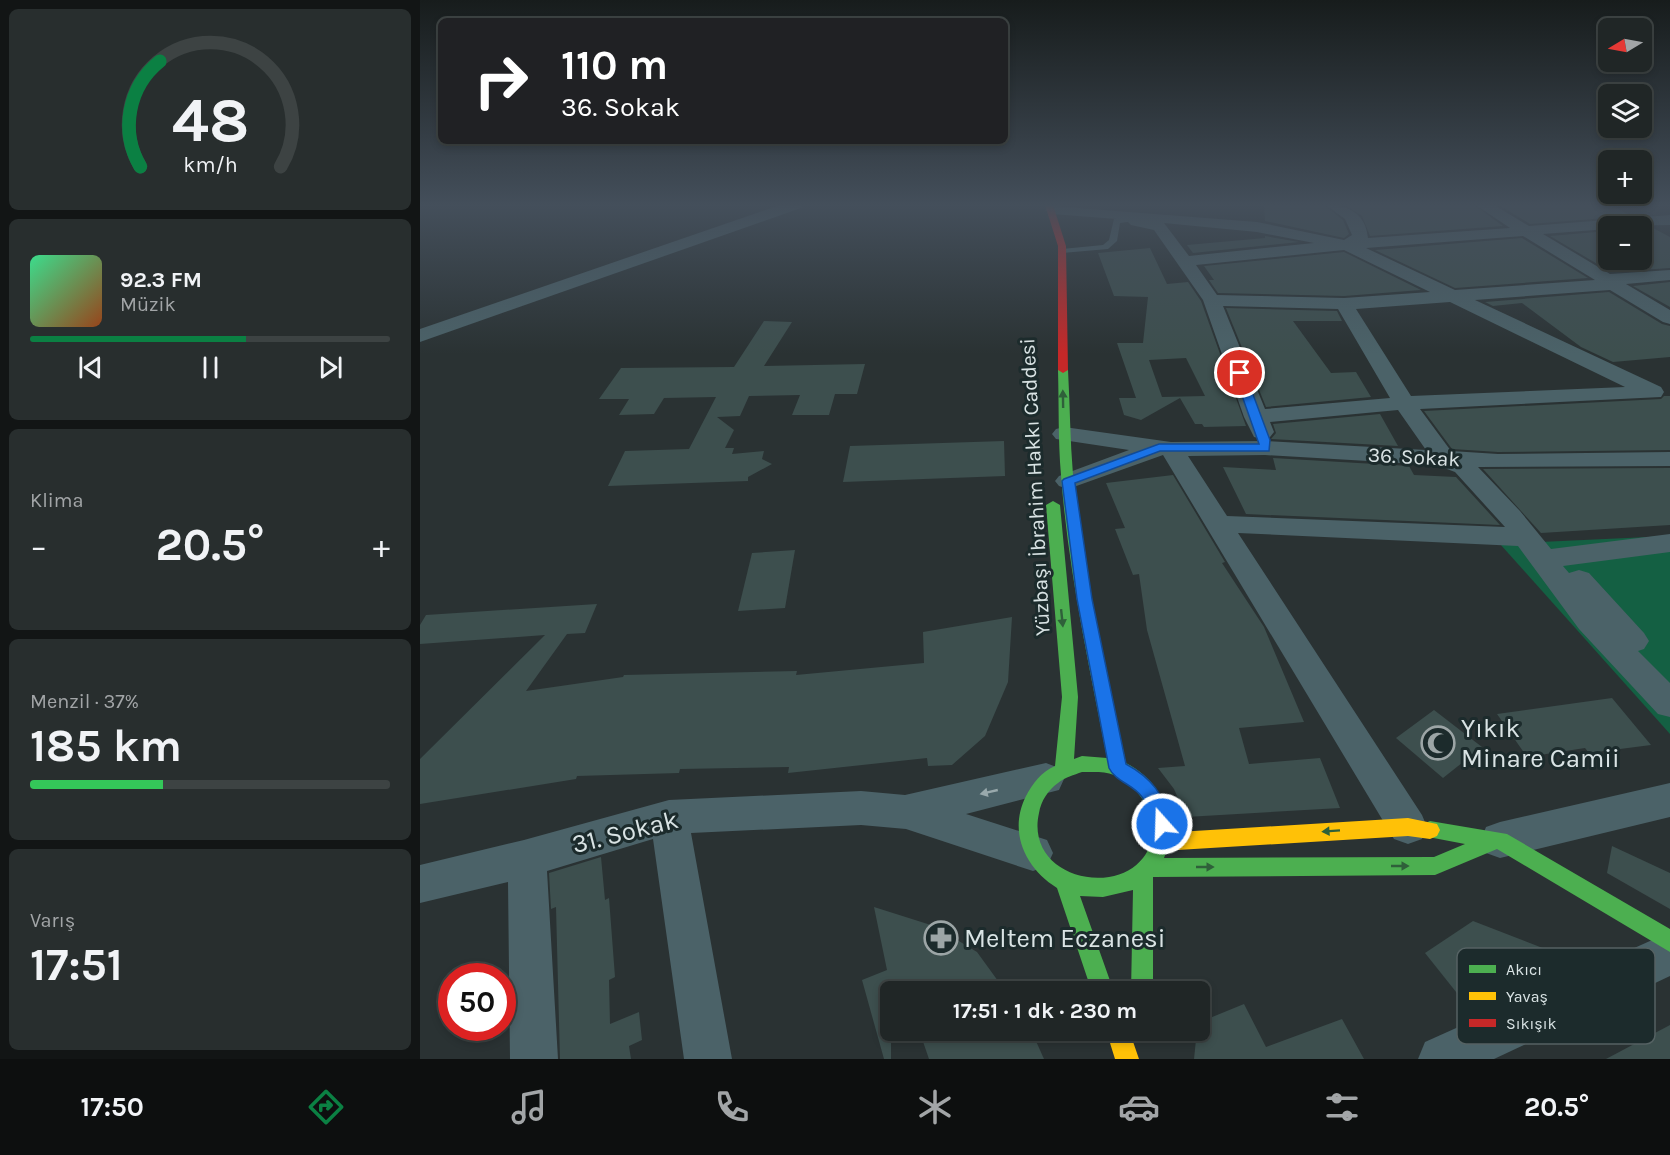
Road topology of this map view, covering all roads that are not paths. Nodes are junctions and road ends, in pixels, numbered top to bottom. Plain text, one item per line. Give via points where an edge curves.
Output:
1 (638, 254) edge
2 (656, 254) edge
3 (1062, 254) edge
4 (1181, 254) edge
5 (1252, 254) edge
6 (1366, 254) edge
7 (1565, 254) edge
8 (1186, 261) junction
9 (1670, 274) edge
10 (1610, 282) junction
11 (1457, 297) junction
12 (1212, 300) junction
13 (1344, 304) junction
14 (1670, 318) edge
15 (420, 330) edge
16 (420, 336) edge
17 (1661, 391) edge
18 (1404, 403) junction
19 (1256, 417) junction
20 (1064, 434) junction
21 (1165, 448) junction
22 (1265, 448) junction
23 (1670, 459) edge
24 (1445, 460) junction
25 (1670, 467) edge
26 (1061, 488) junction
27 (1218, 524) junction
28 (1526, 537) junction
29 (1670, 543) edge
30 (1557, 556) junction
31 (1670, 695) edge
32 (1670, 704) edge
33 (1118, 768) junction
34 (1055, 773) junction
35 (1670, 800) edge
36 (906, 812) junction
37 (669, 817) junction
38 (1408, 827) junction
39 (1496, 840) junction
40 (1161, 842) junction
41 (1033, 853) junction
42 (524, 859) junction
43 (1145, 869) junction
44 (1065, 882) junction
45 (420, 884) edge
46 (1670, 941) edge
47 (1670, 954) edge
48 (1655, 961) edge
49 (1099, 981) edge
50 (1142, 981) edge
51 (1121, 1041) edge
52 (1475, 1044) edge
53 (534, 1059) edge
54 (708, 1059) edge
55 (1127, 1059) edge
56 (1442, 1059) edge

1 - 15 street
2 - 16 street
20 -> 3 main road, Yüzbaşı İbrahim Hakkı Caddesi
4 - 8 street
5 - 8 street
6 - 11 street
7 - 10 street
8 - 12 street
9 - 10 street
10 - 11 street
10 - 14 street
11 - 13 street
11 - 17 street
12 - 13 street
12 - 19 street
13 - 18 street
17 - 18 street
18 - 19 street
18 - 24 street
19 - 22 street
20 - 21 street, 36. Sokak
20 - 26 main road, Yüzbaşı İbrahim Hakkı Caddesi
21 - 22 street, 36. Sokak
21 - 26 street, 36. Sokak
21 - 27 street
22 - 24 street, 36. Sokak
23 - 24 street, 36. Sokak
24 - 28 street via 1464,467
25 - 30 street via 1472,471
26 - 33 main road, Yüzbaşı İbrahim Hakkı Caddesi
26 -> 34 main road, Yüzbaşı İbrahim Hakkı Caddesi via 1055,548 1070,697
27 - 28 street
27 - 38 street
28 - 32 street via 1590,621
29 - 30 street
30 - 31 street via 1667,678 1659,682
33 - 34 main road via 1082,764
33 - 40 main road via 1134,777 1153,798 1162,824
34 -> 36 street, 31. Sokak
34 - 41 main road via 1032,795 1025,815
35 - 39 street
36 - 37 street, 31. Sokak via 861,808
36 - 41 street, 31. Sokak
37 - 42 street, 31. Sokak
37 - 54 street
38 - 39 main road
38 -> 40 main road
43 -> 39 main road via 1435,866
39 - 46 main road
40 - 43 main road
41 - 44 main road via 1047,870
42 - 45 street, 31. Sokak
42 - 53 street via 528,877
43 - 44 main road via 1110,887 1088,888
43 - 50 main road
44 - 49 main road
47 - 48 street
51 - 55 main road
52 - 56 street

